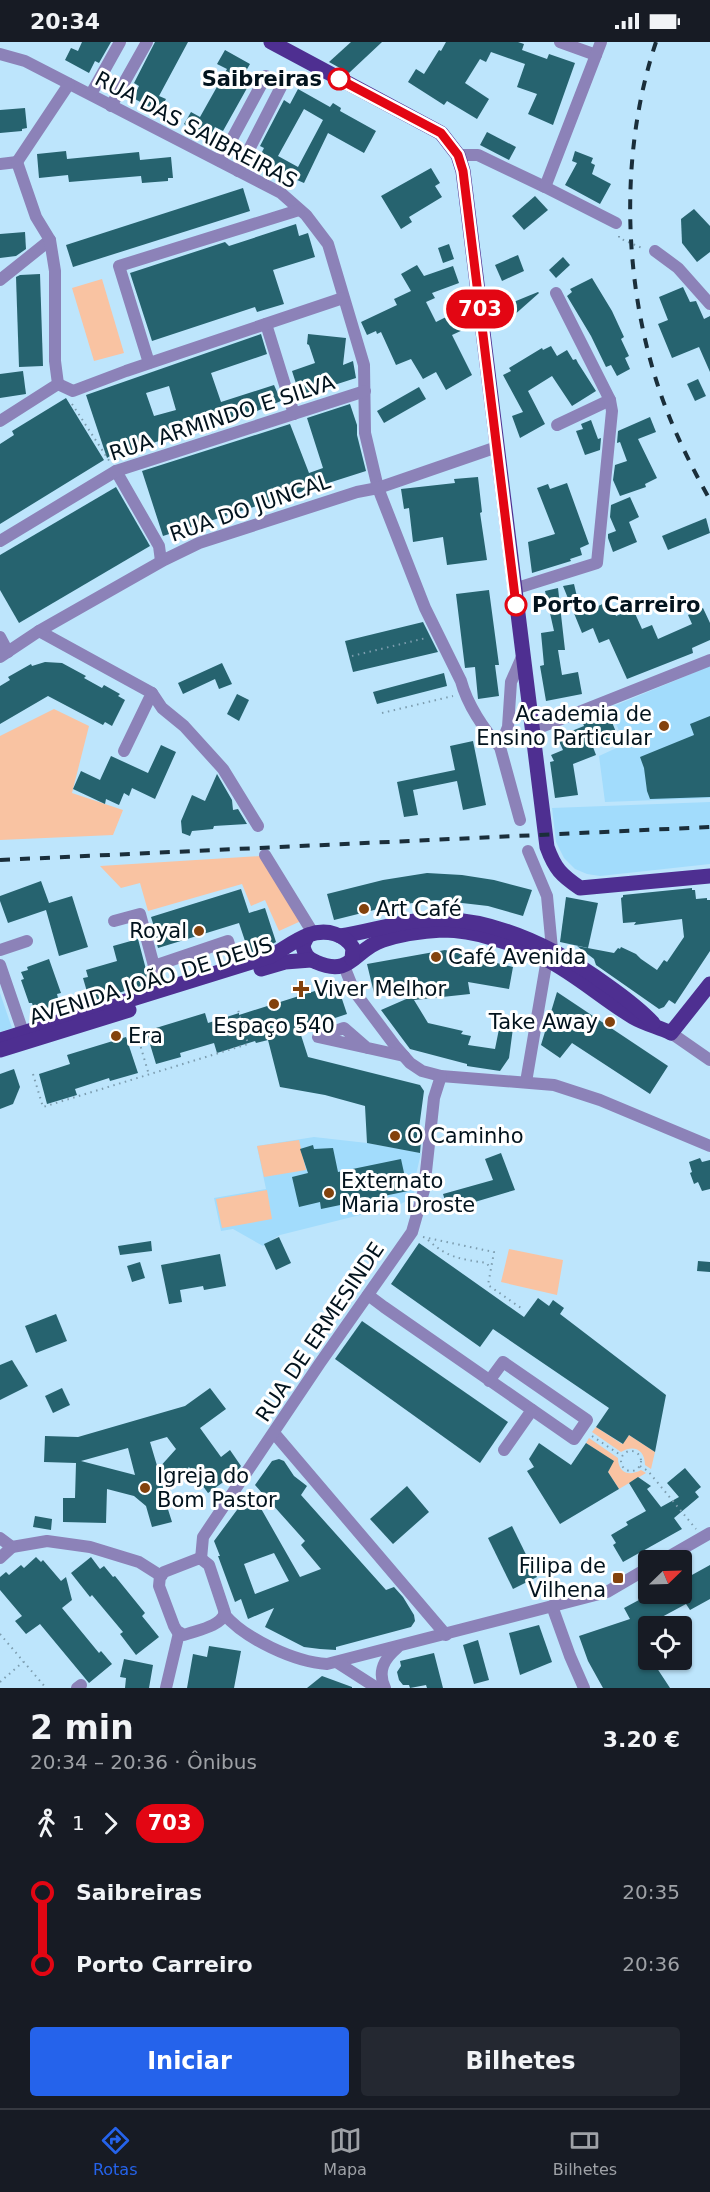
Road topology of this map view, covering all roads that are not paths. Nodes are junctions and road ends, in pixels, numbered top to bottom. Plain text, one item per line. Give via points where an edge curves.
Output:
1 (120, 42) edge
2 (147, 42) edge
3 (271, 42) edge
4 (560, 42) edge
5 (601, 42) edge
6 (0, 54) edge
7 (596, 55) junction
8 (69, 84) junction
9 (91, 94) junction
10 (111, 106) junction
11 (458, 155) junction
12 (220, 161) junction
13 (17, 162) junction
14 (0, 164) edge
15 (238, 171) junction
16 (545, 187) junction
17 (299, 210) junction
18 (615, 224) road end
19 (50, 240) junction
20 (655, 251) road end
21 (0, 280) edge
22 (556, 293) dead end
23 (343, 298) junction
24 (710, 304) edge
25 (266, 324) junction
26 (149, 363) junction
27 (58, 384) junction
28 (365, 391) junction
29 (610, 400) junction
30 (294, 414) junction
31 (0, 422) edge
32 (557, 424) dead end
33 (497, 447) junction
34 (116, 471) junction
35 (378, 488) junction
36 (0, 541) edge
37 (161, 561) junction
38 (514, 589) junction
39 (39, 631) junction
40 (0, 637) edge
41 (4, 654) edge
42 (522, 657) junction
43 (710, 660) edge
44 (152, 693) junction
45 (531, 731) junction
46 (500, 747) junction
47 (124, 751) dead end
48 (520, 820) dead end
49 (258, 826) dead end
50 (528, 851) dead end
51 (265, 855) dead end
52 (710, 876) edge
53 (114, 921) dead end
54 (311, 934) junction
55 (340, 936) junction
56 (27, 941) dead end
57 (0, 950) edge
58 (550, 954) junction
59 (311, 960) junction
60 (348, 963) junction
61 (0, 965) edge
62 (154, 966) junction
63 (236, 967) junction
64 (710, 984) edge
65 (159, 989) junction
66 (22, 1032) junction
67 (671, 1033) junction
68 (2, 1044) edge
69 (367, 1048) dead end
70 (404, 1056) junction
71 (710, 1060) edge
72 (441, 1076) junction
73 (526, 1082) junction
74 (710, 1146) edge
75 (368, 1295) junction
76 (489, 1381) junction
77 (531, 1410) junction
78 (274, 1433) junction
79 (504, 1450) dead end
80 (706, 1535) edge
81 (0, 1538) edge
82 (12, 1547) junction
83 (680, 1550) edge
84 (0, 1558) edge
85 (201, 1559) junction
86 (638, 1574) edge
87 (162, 1575) junction
88 (552, 1606) junction
89 (224, 1614) junction
90 (179, 1633) junction
91 (446, 1635) junction
92 (400, 1646) junction
93 (338, 1663) junction
94 (166, 1688) edge
95 (377, 1688) edge
96 (385, 1688) edge
97 (584, 1688) edge

1 - 9 street
2 - 10 street
3 - 11 main road via 441,133
4 - 7 street
5 - 7 street
6 - 8 street, RUA DAS SAIBREIRAS via 25,61
7 - 16 street
8 - 9 street, RUA DAS SAIBREIRAS
8 - 13 street
9 - 10 street, RUA DAS SAIBREIRAS
10 - 12 street, RUA DAS SAIBREIRAS
11 - 16 street via 478,155
11 - 33 main road
12 - 15 street, RUA DAS SAIBREIRAS
12 - 15 street via 266,76 283,83
13 - 14 street
13 - 19 street via 36,217
15 - 17 street, RUA DAS SAIBREIRAS via 281,193
16 - 18 street
17 - 23 street, RUA DAS SAIBREIRAS via 328,244
17 - 26 street via 119,266
19 - 21 street
19 - 27 street via 55,271
20 - 24 street via 678,268
22 - 29 street
23 - 25 street
23 - 28 street, RUA DAS SAIBREIRAS via 364,365
25 - 26 street
25 - 30 street
26 - 27 street via 73,391
27 - 31 street
28 - 30 street, RUA ARMINDO E SILVA
28 - 35 street, RUA DAS SAIBREIRAS via 365,433
29 - 32 street
29 - 38 street via 597,563
30 - 34 street, RUA ARMINDO E SILVA
33 - 35 street, RUA DO JUNCAL
33 - 38 main road
34 - 36 street, RUA ARMINDO E SILVA
34 - 37 street via 159,546
35 - 37 street, RUA DO JUNCAL via 199,543
35 - 46 street, RUA DAS SAIBREIRAS via 464,693
37 - 39 street, RUA DO JUNCAL
38 - 42 main road
39 - 41 street, RUA DO JUNCAL
39 - 44 street
40 - 41 street
42 - 45 main road
42 - 46 street via 511,682 508,727
43 - 45 street
44 - 47 street
44 - 49 street via 223,770
45 - 52 main road via 548,848 561,875 580,888
46 - 48 street
50 - 58 street via 547,896
51 - 54 street
53 - 62 street via 140,914
54 - 55 main road via 326,932
54 - 59 main road, AVENIDA JOÃO DE DEUS via 305,940 304,951
54 - 63 main road, AVENIDA JOÃO DE DEUS via 271,956
55 - 58 main road via 407,922 444,919 520,934
55 - 60 main road via 353,948
56 - 57 street
58 - 60 main road via 477,934 444,930 381,940
58 - 67 main road via 584,968 640,1008 655,1025
58 - 73 street
59 - 60 main road, AVENIDA JOÃO DE DEUS via 332,967
59 - 68 main road, AVENIDA JOÃO DE DEUS via 285,962
60 - 70 street via 354,991
61 - 66 street
62 - 63 street via 228,941
62 - 65 street
63 - 65 main road, AVENIDA JOÃO DE DEUS
64 - 67 main road
65 - 66 main road, AVENIDA JOÃO DE DEUS
66 - 68 main road, AVENIDA JOÃO DE DEUS
67 - 71 street
69 - 70 street
70 - 72 street via 422,1071
72 - 73 street
72 - 75 street, RUA DE ERMESINDE via 434,1098 423,1190 412,1232
73 - 74 street via 554,1085 600,1100
75 - 76 street
75 - 78 street, RUA DE ERMESINDE
76 - 77 street
76 - 77 street via 503,1362 586,1420 574,1439
77 - 79 street
78 - 85 street, RUA DE ERMESINDE via 203,1537
78 - 91 street
80 - 83 street
81 - 82 street
82 - 84 street
82 - 87 street via 46,1542 90,1547 139,1562
85 - 87 street
85 - 89 street via 209,1565
86 - 88 street via 607,1592
87 - 90 street via 159,1586
88 - 91 street
88 - 97 street
89 - 90 street via 217,1623 184,1635
89 - 93 street via 258,1640 291,1656 312,1663
90 - 94 street
91 - 92 street
92 - 93 street
92 - 96 street via 384,1661 381,1675
93 - 95 street

